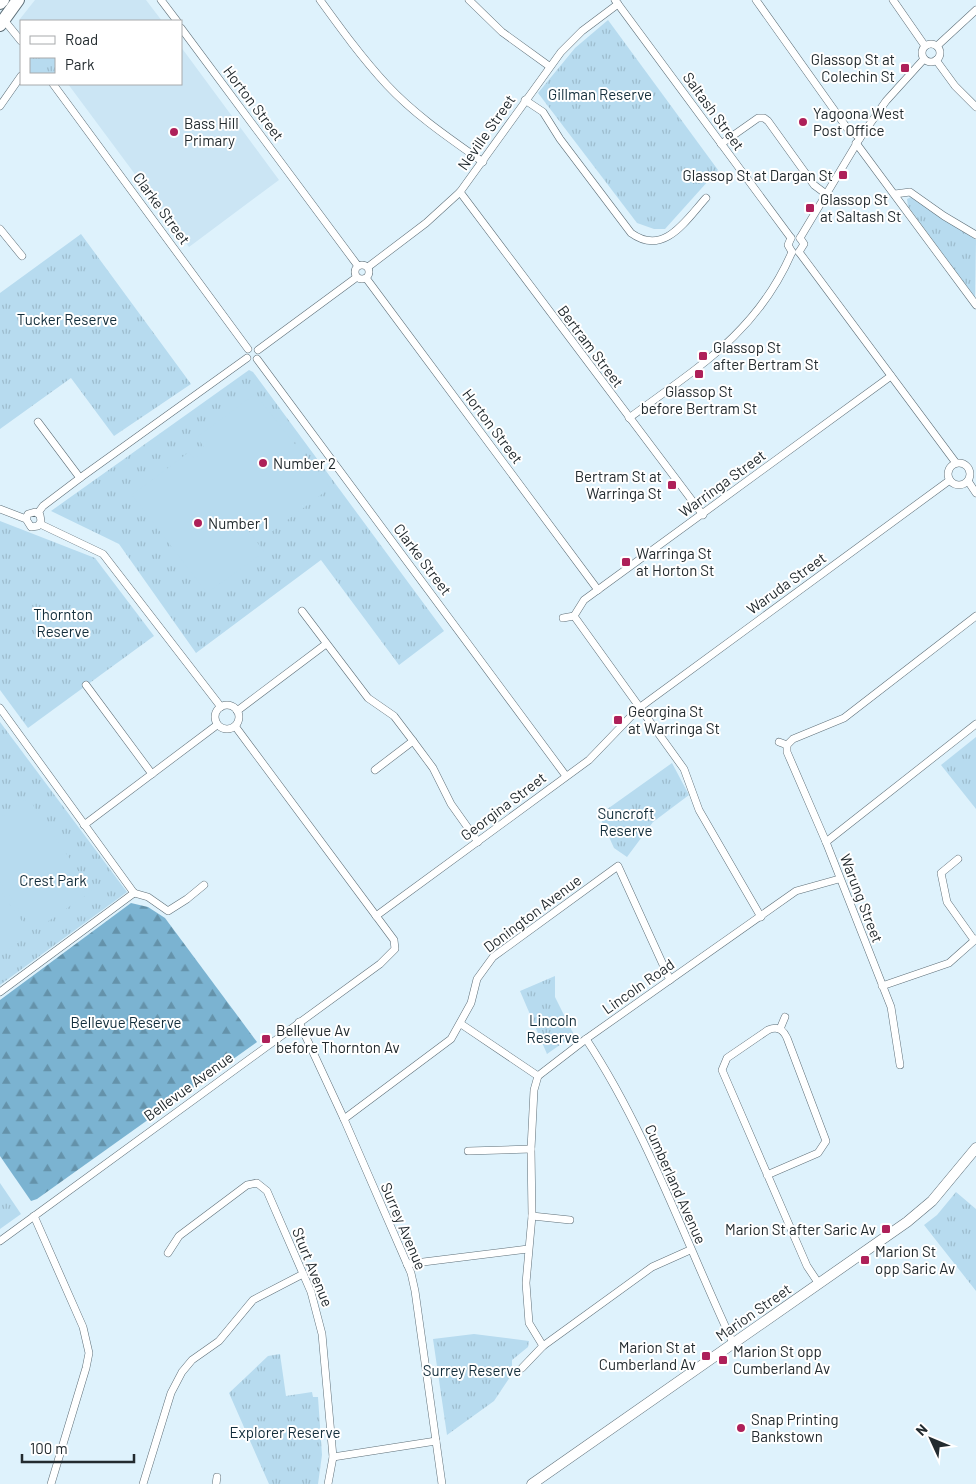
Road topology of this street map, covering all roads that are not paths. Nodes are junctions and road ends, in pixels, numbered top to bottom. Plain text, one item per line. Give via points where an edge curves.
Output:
1 (3, 0) edge
2 (18, 0) edge
3 (161, 0) edge
4 (320, 0) edge
5 (469, 0) edge
6 (756, 0) edge
7 (893, 0) edge
8 (617, 2) edge
9 (0, 4) edge
10 (976, 10) edge
11 (175, 20) edge
12 (2, 22) edge
13 (182, 29) edge
14 (20, 40) edge
15 (925, 46) junction
16 (937, 46) junction
17 (924, 59) junction
18 (936, 60) junction
19 (548, 66) junction
20 (20, 77) edge
21 (54, 85) edge
22 (526, 100) junction
23 (0, 106) edge
24 (976, 107) edge
25 (858, 141) junction
26 (722, 144) junction
27 (483, 162) junction
28 (460, 192) junction
29 (826, 194) junction
30 (895, 194) junction
31 (706, 198) dead end
32 (0, 229) edge
33 (976, 235) edge
34 (791, 238) junction
35 (800, 238) junction
36 (795, 252) junction
37 (22, 256) dead end
38 (358, 266) junction
39 (368, 267) junction
40 (357, 277) junction
41 (366, 278) junction
42 (976, 305) edge
43 (248, 349) junction
44 (258, 350) junction
45 (247, 358) junction
46 (257, 359) junction
47 (892, 376) junction
48 (629, 418) junction
49 (38, 422) dead end
50 (956, 463) junction
51 (976, 463) edge
52 (968, 467) junction
53 (80, 478) junction
54 (950, 480) junction
55 (968, 481) junction
56 (976, 493) edge
57 (0, 509) edge
58 (38, 513) junction
59 (702, 515) junction
60 (26, 519) junction
61 (40, 524) junction
62 (598, 590) junction
63 (302, 611) dead end
64 (574, 616) junction
65 (976, 616) edge
66 (563, 618) dead end
67 (326, 644) junction
68 (86, 685) dead end
69 (221, 707) junction
70 (0, 708) edge
71 (639, 708) junction
72 (237, 710) junction
73 (976, 724) edge
74 (218, 725) junction
75 (235, 726) junction
76 (413, 741) junction
77 (779, 742) dead end
78 (787, 745) junction
79 (375, 770) dead end
80 (152, 774) junction
81 (566, 776) junction
82 (84, 825) junction
83 (478, 842) junction
84 (826, 842) junction
85 (958, 859) dead end
86 (839, 879) junction
87 (204, 885) dead end
88 (134, 893) junction
89 (376, 916) junction
90 (761, 917) junction
91 (975, 940) edge
92 (670, 980) junction
93 (882, 986) junction
94 (0, 992) edge
95 (785, 1016) dead end
96 (299, 1022) junction
97 (461, 1024) junction
98 (780, 1029) junction
99 (586, 1039) junction
100 (900, 1065) dead end
101 (538, 1076) junction
102 (344, 1119) junction
103 (826, 1144) junction
104 (834, 1146) dead end
105 (531, 1148) junction
106 (976, 1148) edge
107 (468, 1151) dead end
108 (767, 1175) junction
109 (34, 1216) junction
110 (532, 1216) junction
111 (570, 1220) dead end
112 (0, 1241) edge
113 (528, 1249) junction
114 (690, 1250) junction
115 (168, 1253) dead end
116 (407, 1264) junction
117 (304, 1274) junction
118 (819, 1284) junction
119 (733, 1344) junction
120 (543, 1346) junction
121 (522, 1368) dead end
122 (436, 1441) junction
123 (333, 1457) junction
124 (51, 1484) edge
125 (143, 1484) edge
126 (328, 1484) edge
127 (442, 1484) edge
128 (532, 1484) edge

1 - 9 highway
2 - 12 highway
3 - 11 street
4 - 27 street via 360,55 388,86
5 - 19 street via 502,32
6 - 25 street
7 - 15 street
8 - 19 street, Neville Street via 582,30
8 - 26 street, Saltash Street
10 - 16 street
12 - 14 street
13 - 38 street, Horton Street
15 - 16 street
15 - 17 street via 922,52
16 - 18 street via 940,54
17 - 18 street
17 - 25 street via 886,101
18 - 24 street
19 - 22 street, Neville Street
20 - 23 street
21 - 43 street, Clarke Street
22 - 27 street, Neville Street
22 - 31 street via 543,112 631,233 639,239 646,242 664,240
25 - 29 street
25 - 30 street
26 - 29 street via 758,118 765,118 814,185
26 - 34 street, Saltash Street
27 - 28 street, Neville Street
28 - 39 street, Neville Street via 426,223
28 - 48 street, Bertram Street
29 - 35 street
30 - 33 street via 910,192
30 - 42 street
32 - 37 street
34 - 35 street
34 - 36 street via 788,245
35 - 36 street via 804,244
36 - 47 street
36 - 48 street via 743,329 722,349
38 - 39 street
38 - 40 street via 355,271
39 - 41 street
40 - 41 street
40 - 44 street
41 - 62 street, Horton Street
43 - 44 street
43 - 45 street
44 - 46 street
45 - 46 street
45 - 53 street
46 - 81 street, Clarke Street
47 - 50 street
47 - 59 street, Warringa Street
48 - 59 street, Bertram Street
49 - 53 street
50 - 52 street
50 - 54 street via 948,470
51 - 52 street
52 - 55 street
53 - 58 street
54 - 55 street via 959,485
54 - 71 street, Waruda Street
55 - 56 street
57 - 60 street
58 - 60 street via 30,513
58 - 61 street
59 - 62 street, Warringa Street
60 - 61 street via 31,527
61 - 69 street via 103,554
62 - 64 street, Warringa Street via 578,605
63 - 67 street
64 - 66 street
64 - 71 street
65 - 78 street via 844,718 793,739
67 - 72 street
67 - 76 street via 368,698 394,716
68 - 80 street
69 - 72 street via 231,706
69 - 74 street via 215,717
70 - 82 street
71 - 81 street, Georgina Street via 589,760
71 - 90 street via 684,769 699,810
72 - 75 street via 239,717
73 - 84 street
74 - 75 street via 224,729
74 - 80 street
75 - 89 street
76 - 79 street
76 - 83 street
77 - 78 street
78 - 84 street, Warung Street via 787,752
80 - 82 street
81 - 83 street, Georgina Street
82 - 88 street
83 - 89 street, Georgina Street
84 - 86 street, Warung Street
85 - 91 street via 941,873 948,902
86 - 90 street, Lincoln Road via 796,891
86 - 93 street, Warung Street
87 - 88 street via 168,911 148,897
88 - 94 street
89 - 96 street, Bellevue Avenue via 395,943 393,953
90 - 92 street, Lincoln Road
91 - 93 street via 949,963
92 - 97 street, Donington Avenue via 618,866 493,957 477,979
92 - 99 street, Lincoln Road
93 - 100 street, Warung Street via 891,1007
95 - 98 street
96 - 102 street, Surrey Avenue
96 - 109 street, Bellevue Avenue
97 - 101 street
97 - 102 street, Donington Avenue via 451,1040
98 - 103 street via 787,1038
98 - 108 street via 768,1030 718,1066
99 - 101 street, Lincoln Road
99 - 114 street, Cumberland Avenue via 622,1098
101 - 105 street via 534,1090
102 - 116 street, Surrey Avenue
103 - 104 street
103 - 108 street via 818,1153
105 - 107 street
105 - 110 street
106 - 118 main road, Marion Street via 920,1211
108 - 118 street
109 - 112 street, Bellevue Avenue
109 - 124 street via 83,1327 89,1353
110 - 111 street
110 - 113 street
113 - 116 street
113 - 120 street via 529,1323
114 - 119 street, Cumberland Avenue
114 - 120 street via 652,1266
115 - 117 street, Sturt Avenue via 174,1240 184,1231 247,1185 257,1183 267,1191
116 - 122 street, Surrey Avenue via 415,1290
117 - 123 street, Sturt Avenue via 324,1342
117 - 125 street via 253,1300 219,1340 192,1360 182,1372 171,1393
118 - 119 main road, Marion Street
119 - 128 main road, Marion Street
120 - 121 street
122 - 123 street
122 - 127 street, Surrey Avenue
123 - 126 street, Sturt Avenue

